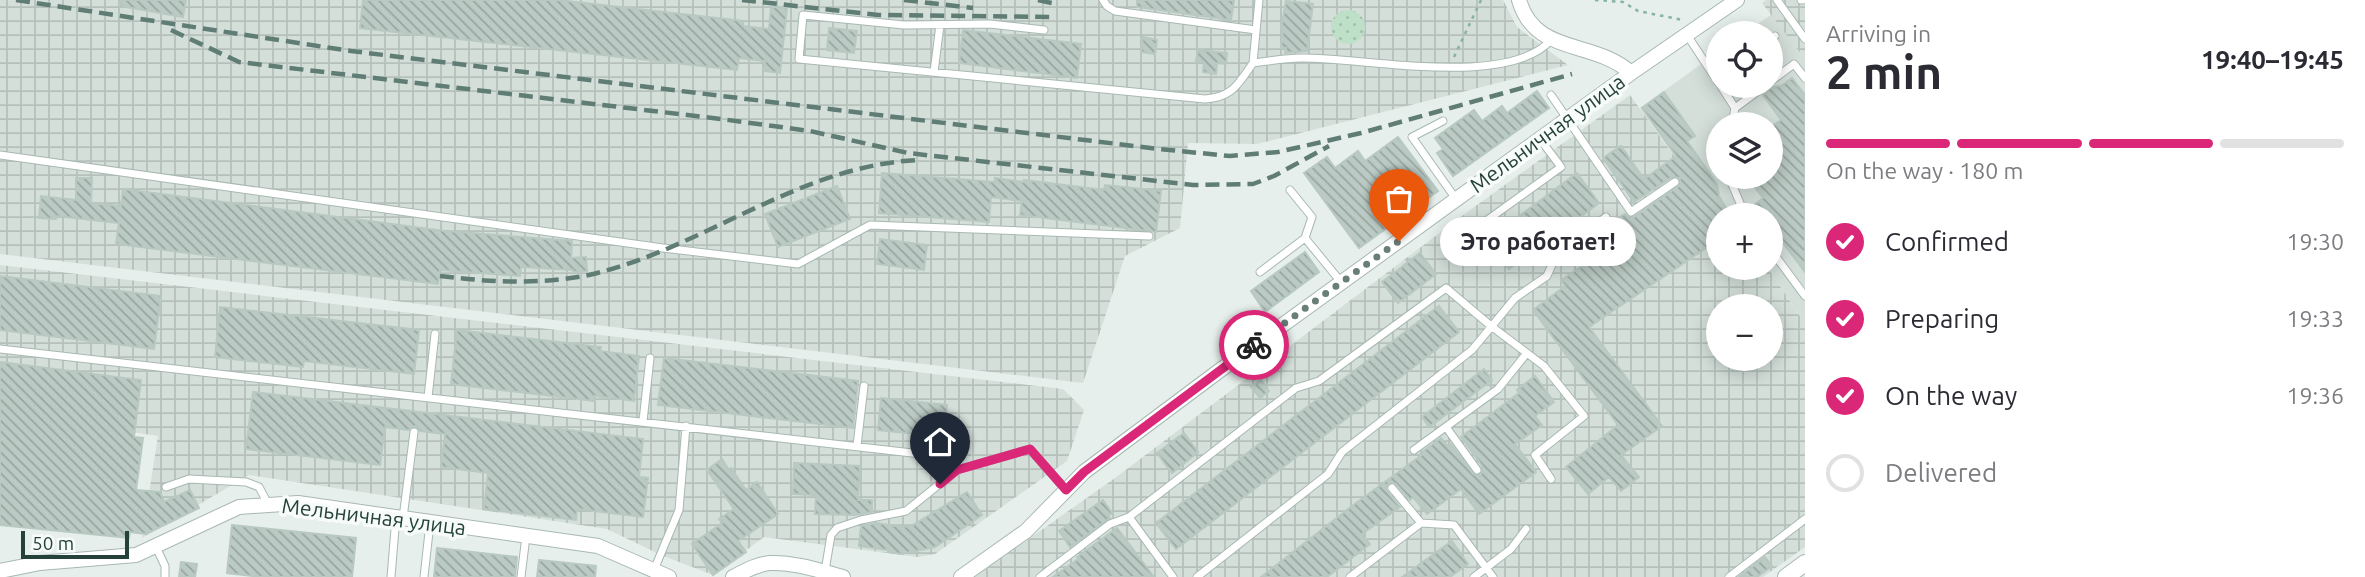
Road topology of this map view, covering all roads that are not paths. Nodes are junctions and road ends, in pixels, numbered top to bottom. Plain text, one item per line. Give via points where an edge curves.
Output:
1 (1103, 0) edge
2 (1259, 0) edge
3 (1519, 0) edge
4 (1737, 0) edge
5 (1777, 0) edge
6 (940, 25) junction
7 (1044, 30) dead end
8 (1256, 30) junction
9 (1692, 32) junction
10 (1805, 39) edge
11 (1551, 40) junction
12 (1706, 57) edge
13 (1253, 63) junction
14 (934, 72) junction
15 (1783, 72) edge
16 (1631, 74) junction
17 (1805, 78) edge
18 (1551, 95) dead end
19 (1729, 98) edge
20 (1749, 98) edge
21 (1735, 108) junction
22 (1734, 112) edge
23 (1567, 119) junction
24 (1443, 121) dead end
25 (1540, 139) junction
26 (0, 155) edge
27 (1675, 182) dead end
28 (1290, 190) dead end
29 (1456, 200) junction
30 (1606, 217) dead end
31 (1486, 221) dead end
32 (1149, 236) dead end
33 (1305, 238) junction
34 (1783, 266) edge
35 (1260, 272) dead end
36 (1341, 282) junction
37 (1805, 296) edge
38 (1491, 326) junction
39 (435, 334) dead end
40 (0, 349) edge
41 (1527, 353) junction
42 (650, 358) dead end
43 (864, 386) dead end
44 (428, 397) junction
45 (643, 422) junction
46 (686, 426) junction
47 (1446, 427) junction
48 (414, 432) dead end
49 (857, 446) junction
50 (1414, 450) dead end
51 (921, 454) dead end
52 (1477, 470) dead end
53 (1551, 479) dead end
54 (166, 487) dead end
55 (1392, 488) dead end
56 (1066, 490) junction
57 (268, 504) junction
58 (1129, 517) junction
59 (400, 518) junction
60 (1805, 519) edge
61 (430, 522) junction
62 (1421, 523) junction
63 (1526, 529) dead end
64 (526, 536) junction
65 (156, 547) junction
66 (1805, 563) edge
67 (1487, 568) junction
68 (0, 571) edge
69 (825, 572) junction
70 (661, 575) edge
71 (165, 577) edge
72 (391, 577) edge
73 (424, 577) edge
74 (521, 577) edge
75 (733, 577) edge
76 (843, 577) edge
77 (961, 577) edge
78 (1040, 577) edge
79 (1173, 577) edge
80 (1197, 577) edge
81 (1350, 577) edge
82 (1474, 577) edge
83 (1493, 577) edge
84 (1730, 577) edge
85 (1786, 577) edge

1 - 8 lane via 1115,11
2 - 8 lane
3 - 11 street via 1530,25
4 - 9 street, Мельничная улица
5 - 10 lane
6 - 7 lane
6 - 14 lane
6 - 14 lane via 803,15 799,58
8 - 13 lane
9 - 12 lane
9 - 16 street, Мельничная улица
11 - 13 lane via 1542,51 1527,57 1485,66 1301,58
11 - 16 street via 1606,56
13 - 14 lane via 1231,92 1205,99
15 - 17 lane via 1794,64
16 - 23 street, Мельничная улица
18 - 23 lane
19 - 21 lane
20 - 21 lane
21 - 22 lane
23 - 25 street, Мельничная улица
23 - 27 lane via 1631,212
24 - 29 lane via 1412,136
25 - 29 street, Мельничная улица
25 - 31 lane via 1561,167
26 - 32 lane via 798,264 870,225
28 - 33 lane via 1312,217
29 - 36 street, Мельничная улица
30 - 38 lane via 1557,254 1547,276 1515,298
33 - 35 lane
33 - 36 lane
34 - 37 lane
36 - 56 street, Мельничная улица via 1104,456
38 - 41 lane
38 - 58 lane via 1446,288 1319,381 1296,388
38 - 80 lane via 1472,350 1342,452 1328,474
39 - 44 lane
40 - 44 lane
41 - 47 lane via 1498,389
41 - 53 lane via 1544,366 1584,416 1535,455
42 - 45 lane
43 - 49 lane
44 - 45 lane
45 - 46 lane
46 - 49 lane
46 - 70 lane via 679,510
47 - 50 lane
47 - 52 lane
48 - 59 lane
49 - 51 lane
54 - 57 lane via 188,479 246,482 259,487
55 - 62 lane
56 - 69 lane via 1030,449 957,470 906,511 837,528 831,535
56 - 77 street, Мельничная улица via 1026,531
57 - 59 street, Мельничная улица via 298,503
57 - 65 street, Мельничная улица via 215,517
58 - 78 lane via 1110,524
58 - 79 lane
59 - 61 street, Мельничная улица
59 - 72 lane
60 - 84 lane
61 - 64 street, Мельничная улица
61 - 73 lane
62 - 67 lane via 1454,525
62 - 81 lane
63 - 67 lane via 1511,549
64 - 70 street, Мельничная улица via 598,546
64 - 74 lane
65 - 68 street, Мельничная улица via 136,555
65 - 71 lane
66 - 85 street
67 - 82 lane
67 - 83 lane
69 - 75 street via 770,563
69 - 76 street

